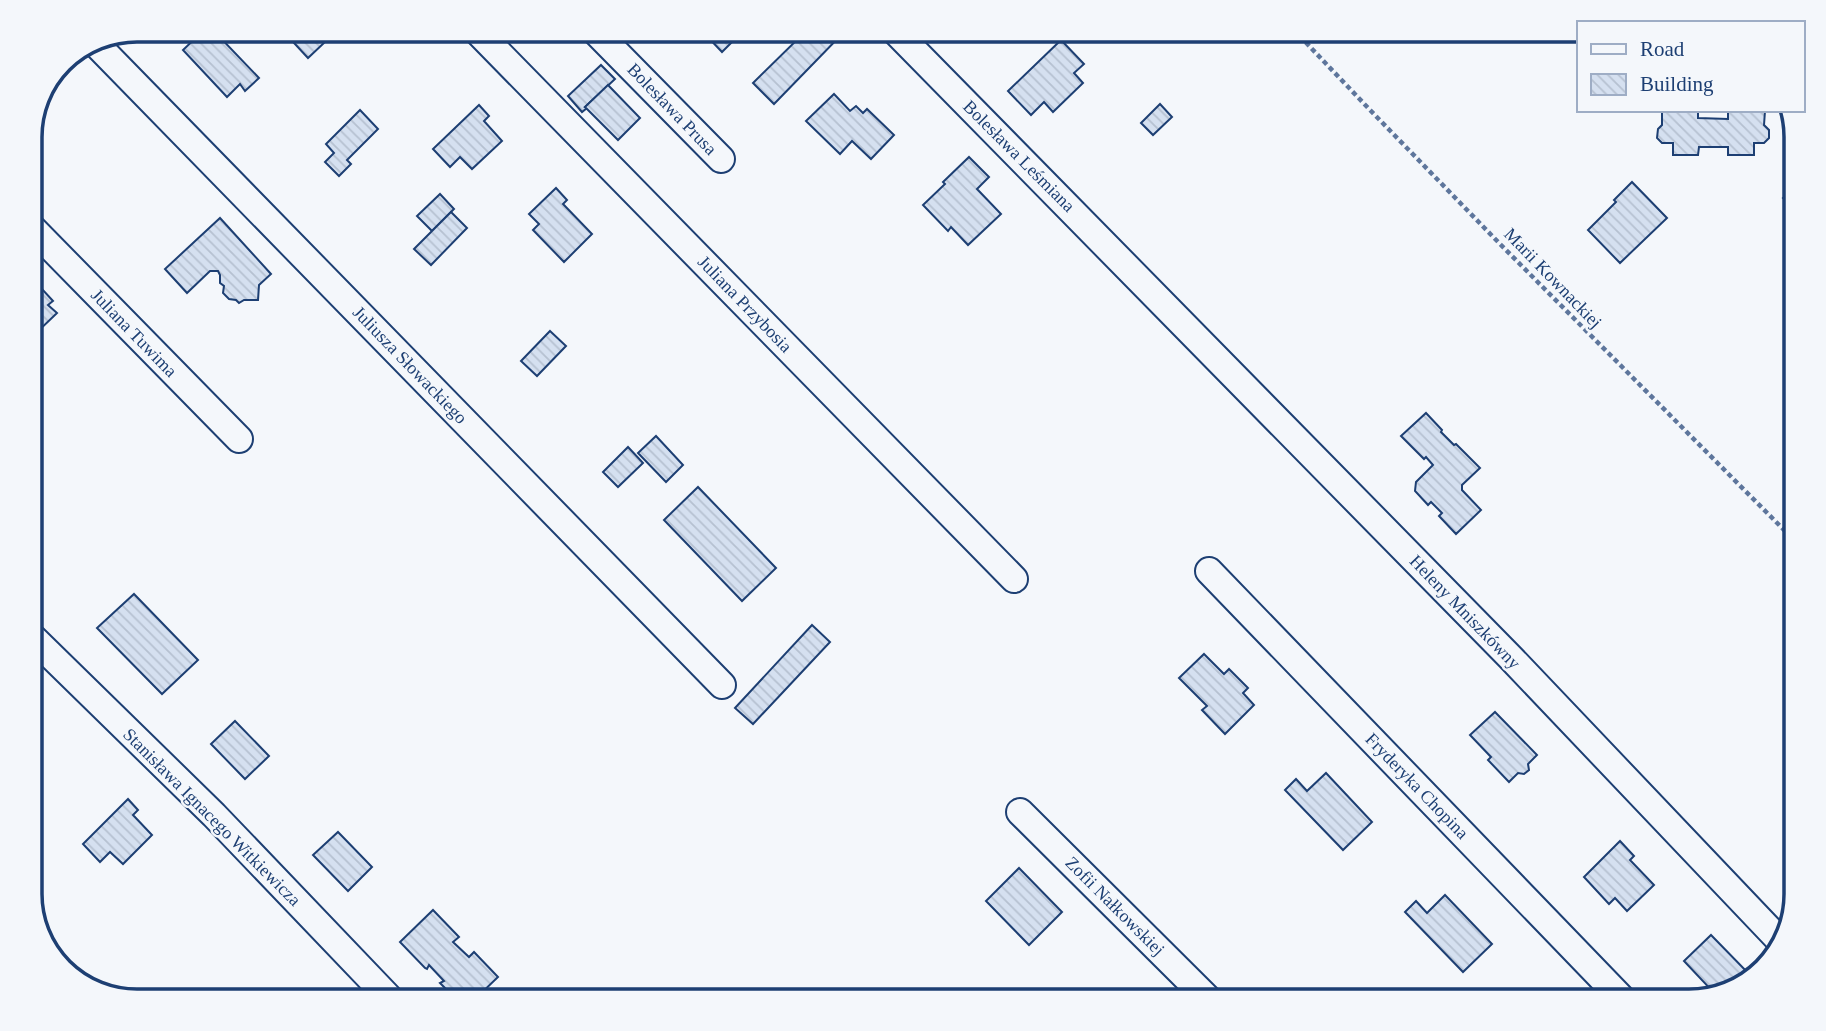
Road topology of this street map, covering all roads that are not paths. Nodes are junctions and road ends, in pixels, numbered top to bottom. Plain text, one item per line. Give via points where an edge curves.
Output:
1 (488, 42) edge
2 (606, 42) edge
3 (906, 42) edge
4 (101, 49) edge
5 (721, 159) dead end
6 (42, 238) edge
7 (1144, 283) joint
8 (239, 439) dead end
9 (1209, 571) dead end
10 (1014, 579) dead end
11 (42, 647) edge
12 (722, 685) dead end
13 (1020, 812) dead end
14 (1775, 935) edge
15 (381, 989) edge
16 (1198, 989) edge
17 (1612, 989) edge

1 - 10 street, Juliana Przybosia
2 - 5 street, Bolesława Prusa
3 - 7 street, Bolesława Leśmiana
4 - 12 street, Juliusza Słowackiego
6 - 8 street, Juliana Tuwima
7 - 14 street, Heleny Mniszkówny
9 - 17 street, Fryderyka Chopina
11 - 15 street, Stanisława Ignacego Witkiewicza via 214,815
13 - 16 street, Zofii Nałkowskiej

